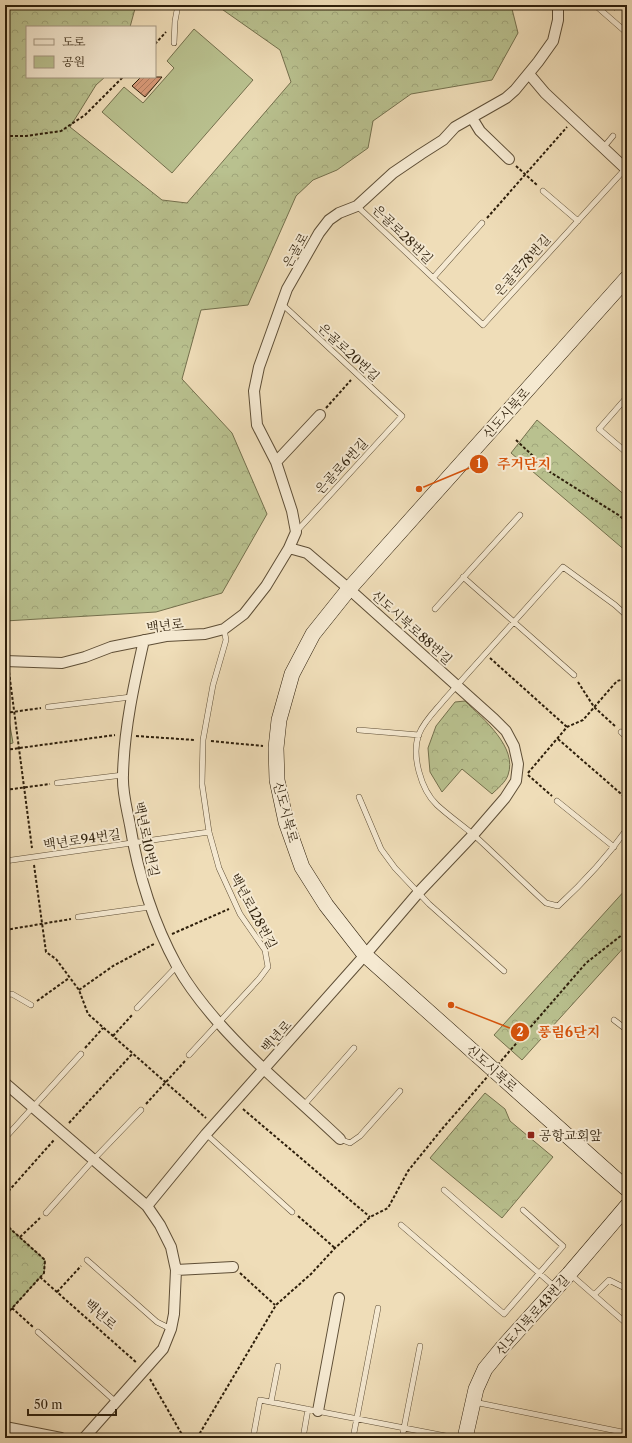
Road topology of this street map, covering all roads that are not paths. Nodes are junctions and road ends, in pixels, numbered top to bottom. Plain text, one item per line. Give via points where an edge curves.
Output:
1 (178, 5) edge
2 (558, 5) edge
3 (595, 5) edge
4 (627, 33) edge
5 (174, 43) dead end
6 (529, 74) junction
7 (472, 118) junction
8 (613, 136) dead end
9 (603, 148) junction
10 (509, 159) road end
11 (626, 168) edge
12 (543, 191) road end
13 (358, 206) junction
14 (578, 221) junction
15 (482, 223) road end
16 (433, 278) junction
17 (627, 278) edge
18 (281, 303) junction
19 (483, 325) joint
20 (627, 397) edge
21 (320, 415) road end
22 (402, 416) joint
23 (627, 453) edge
24 (276, 462) junction
25 (520, 515) dead end
26 (296, 532) junction
27 (289, 548) junction
28 (463, 578) junction
29 (349, 588) junction
30 (435, 609) dead end
31 (627, 616) edge
32 (514, 622) junction
33 (224, 630) junction
34 (144, 640) junction
35 (5, 661) edge
36 (574, 675) road end
37 (457, 686) junction
38 (131, 697) junction
39 (48, 707) road end
40 (359, 730) dead end
41 (621, 732) road end
42 (419, 735) junction
43 (627, 738) edge
44 (123, 775) junction
45 (57, 783) road end
46 (359, 797) dead end
47 (557, 801) road end
48 (627, 829) edge
49 (209, 832) junction
50 (473, 835) junction
51 (133, 843) junction
52 (614, 848) junction
53 (5, 861) edge
54 (418, 893) junction
55 (150, 907) junction
56 (78, 917) road end
57 (365, 955) junction
58 (177, 966) junction
59 (504, 971) dead end
60 (5, 995) edge
61 (31, 1005) road end
62 (137, 1008) road end
63 (614, 1020) dead end
64 (219, 1022) junction
65 (627, 1030) edge
66 (354, 1048) dead end
67 (80, 1054) road end
68 (189, 1055) road end
69 (264, 1069) junction
70 (5, 1083) edge
71 (400, 1091) dead end
72 (304, 1105) junction
73 (33, 1107) junction
74 (141, 1110) road end
75 (206, 1134) junction
76 (5, 1138) edge
77 (340, 1139) joint
78 (94, 1159) junction
79 (624, 1183) edge
80 (444, 1190) dead end
81 (147, 1206) junction
82 (627, 1206) edge
83 (523, 1210) dead end
84 (292, 1212) road end
85 (46, 1213) road end
86 (401, 1225) dead end
87 (87, 1260) road end
88 (233, 1267) road end
89 (176, 1270) junction
90 (540, 1273) junction
91 (569, 1274) junction
92 (556, 1287) junction
93 (627, 1289) edge
94 (594, 1295) junction
95 (339, 1298) dead end
96 (378, 1308) dead end
97 (627, 1324) edge
98 (171, 1329) junction
99 (38, 1332) road end
100 (420, 1346) dead end
101 (278, 1366) dead end
102 (116, 1402) junction
103 (271, 1402) junction
104 (473, 1402) junction
105 (313, 1410) junction
106 (356, 1419) junction
107 (5, 1427) edge
108 (404, 1429) junction
109 (627, 1433) edge
110 (60, 1438) edge
111 (84, 1438) edge
112 (253, 1438) edge
113 (303, 1438) edge
114 (353, 1438) edge
115 (402, 1438) edge
116 (456, 1438) edge
117 (465, 1438) edge

1 - 5 lane
2 - 6 street, 은골로 via 558,20 553,41
3 - 4 lane
6 - 7 street, 은골로 via 506,98
6 - 9 street via 545,93
7 - 10 street via 480,131
7 - 13 street, 은골로 via 455,127 443,140 393,173
8 - 9 lane
9 - 11 street
11 - 14 lane, 은골로78번길
12 - 14 lane
13 - 16 lane, 은골로28번길
13 - 18 street, 은골로 via 329,220
14 - 19 lane, 은골로78번길
15 - 16 lane, 은골로28번길
16 - 19 lane, 은골로28번길
17 - 29 street, 신도시북로
18 - 22 lane, 은골로20번길
18 - 24 street, 은골로 via 259,367 254,391 257,426
20 - 23 lane via 599,429
21 - 24 street
22 - 26 lane, 은골로6번길
24 - 26 street, 은골로
25 - 28 lane
26 - 27 street
27 - 29 street via 307,553
27 - 33 street, 백년로 via 262,592 244,614
28 - 30 lane
28 - 32 lane
29 - 37 street, 신도시북로88번길
29 - 57 street, 신도시북로 via 313,634 292,674 279,720 276,748 277,780 286,822 302,867 326,905
31 - 32 lane via 563,566
32 - 36 lane
32 - 37 lane
33 - 34 street, 백년로
33 - 49 lane, 백년로128번길 via 226,640 213,685 203,740 202,784
34 - 35 street, 백년로 via 111,647 62,663
34 - 38 street, 백년로10번길
37 - 42 lane via 426,722
37 - 50 street, 신도시북로88번길 via 506,731 514,746 518,764 516,781
38 - 39 lane
38 - 44 street, 백년로10번길
40 - 42 lane
41 - 43 lane
42 - 50 lane via 416,751 418,772 426,791 436,804
44 - 45 lane
44 - 51 street, 백년로10번길 via 123,789
46 - 54 lane via 382,849
47 - 52 lane
48 - 52 lane
49 - 51 lane, 백년로94번길
49 - 64 lane, 백년로128번길 via 219,868 240,914 265,950 268,967
50 - 52 lane via 546,903 558,906
50 - 54 street, 신도시북로88번길
51 - 53 lane, 백년로94번길
51 - 55 street, 백년로10번길
54 - 57 street, 신도시북로88번길
54 - 59 lane
55 - 56 lane
55 - 58 street, 백년로10번길
57 - 69 street, 백년로
57 - 79 street, 신도시북로
58 - 62 lane
58 - 64 street, 백년로10번길
60 - 61 lane via 12,994
63 - 65 lane
64 - 68 lane
64 - 69 street, 백년로10번길
66 - 72 lane
67 - 73 lane
69 - 72 street, 백년로10번길
69 - 75 street, 백년로
70 - 73 street
71 - 77 lane via 360,1136 350,1143
72 - 77 street, 백년로10번길
73 - 76 lane
73 - 78 street
74 - 78 lane
75 - 81 street, 백년로
75 - 84 lane
78 - 81 street
78 - 85 lane
80 - 90 lane
81 - 89 street via 171,1247
82 - 91 street, 신도시북로43번길
83 - 90 lane via 563,1246
86 - 90 lane via 504,1314
87 - 98 lane via 157,1322
88 - 89 street
89 - 98 street
90 - 92 lane
91 - 92 street, 신도시북로43번길
91 - 94 lane
92 - 104 street, 신도시북로43번길 via 485,1369
93 - 94 lane via 609,1280
94 - 97 lane
95 - 105 street
96 - 106 lane
98 - 102 street via 163,1349
99 - 102 lane
100 - 108 lane
101 - 103 lane
102 - 111 street
103 - 105 lane
103 - 112 lane via 260,1400
104 - 109 lane
104 - 117 street, 신도시북로43번길
105 - 106 lane
105 - 113 lane
106 - 108 lane
106 - 114 lane
107 - 110 street
108 - 115 lane
108 - 116 lane

